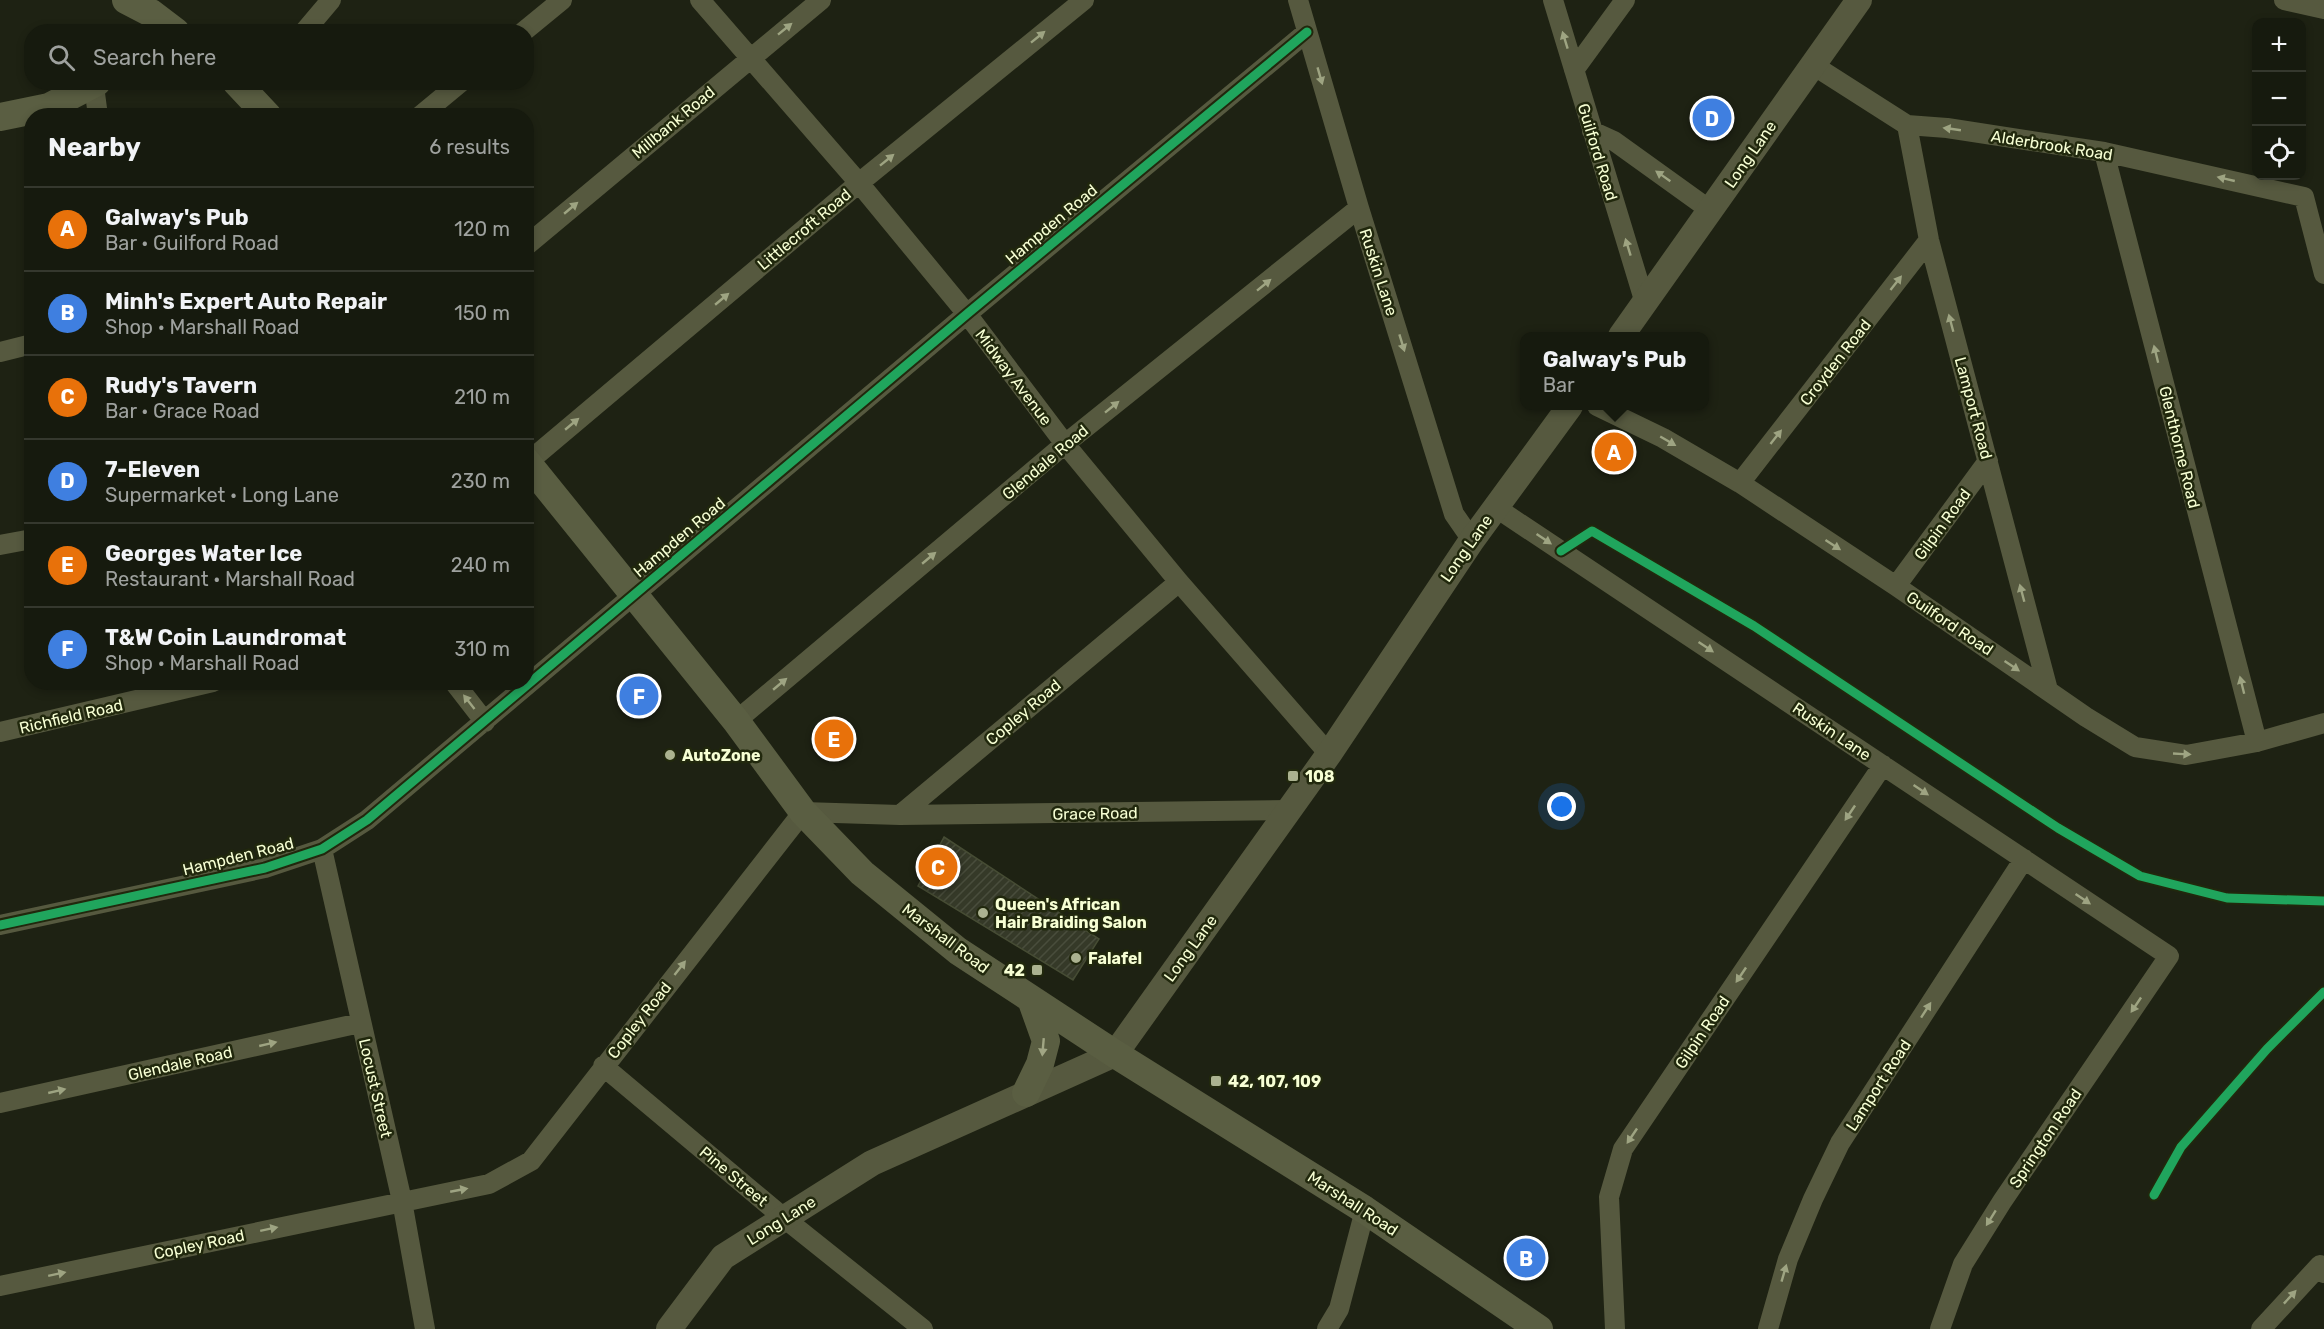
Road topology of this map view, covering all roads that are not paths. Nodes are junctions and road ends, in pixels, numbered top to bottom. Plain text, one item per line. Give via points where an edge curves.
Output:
1 (126, 0) edge
2 (331, 0) edge
3 (562, 0) edge
4 (700, 0) edge
5 (821, 0) edge
6 (1084, 0) edge
7 (1298, 0) edge
8 (1553, 0) edge
9 (1625, 0) edge
10 (1859, 0) edge
11 (2284, 0) edge
12 (2324, 9) edge
13 (149, 15) edge
14 (163, 24) edge
15 (311, 24) edge
16 (533, 24) edge
17 (1307, 32) junction
18 (750, 58) junction
19 (1813, 65) junction
20 (1574, 70) junction
21 (83, 90) edge
22 (96, 90) edge
23 (451, 90) edge
24 (44, 108) edge
25 (97, 108) edge
26 (429, 108) edge
27 (24, 112) edge
28 (0, 117) edge
29 (1907, 124) junction
30 (1592, 131) junction
31 (2104, 152) junction
32 (859, 183) junction
33 (1359, 208) junction
34 (1710, 210) junction
35 (534, 239) edge
36 (1929, 240) junction
37 (2324, 274) edge
38 (1645, 303) junction
39 (966, 314) junction
40 (1624, 332) edge
41 (24, 346) edge
42 (0, 352) edge
43 (1566, 410) edge
44 (1607, 410) edge
45 (1065, 444) junction
46 (534, 455) edge
47 (1988, 461) junction
48 (534, 470) edge
49 (1740, 483) junction
50 (1495, 507) junction
51 (24, 540) edge
52 (1472, 540) junction
53 (0, 545) edge
54 (1179, 582) junction
55 (1896, 586) junction
56 (633, 595) junction
57 (534, 680) edge
58 (179, 690) edge
59 (460, 690) edge
60 (522, 690) edge
61 (2048, 690) junction
62 (485, 722) junction
63 (736, 722) junction
64 (2324, 723) edge
65 (0, 732) edge
66 (2257, 742) junction
67 (1329, 754) junction
68 (1883, 765) junction
69 (1290, 810) junction
70 (803, 812) junction
71 (900, 815) junction
72 (322, 849) junction
73 (2024, 859) junction
74 (0, 925) edge
75 (2169, 956) joint
76 (1031, 999) junction
77 (360, 1023) junction
78 (1115, 1054) junction
79 (603, 1066) junction
80 (1026, 1094) junction
81 (0, 1103) edge
82 (402, 1201) junction
83 (1365, 1209) junction
84 (784, 1218) junction
85 (2322, 1269) edge
86 (0, 1286) edge
87 (425, 1329) edge
88 (669, 1329) edge
89 (923, 1329) edge
90 (1327, 1329) edge
91 (1539, 1329) edge
92 (1615, 1329) edge
93 (1768, 1329) edge
94 (1940, 1329) edge
95 (2261, 1329) edge

1 - 13 main road
2 - 15 street
3 - 16 street
4 - 18 street, Midway Avenue
18 -> 5 street, Millbank Road
32 -> 6 street, Littlecroft Road
7 - 17 street, Ruskin Lane
20 -> 8 street, Guilford Road
9 - 20 street
10 - 19 street, Long Lane
11 - 12 street
13 - 14 main road
17 -> 33 street, Ruskin Lane
17 - 39 street, Hampden Road
18 - 32 street, Midway Avenue
35 -> 18 street, Millbank Road
19 - 29 street, Alderbrook Road
19 - 34 street, Long Lane
20 - 30 street, Guilford Road
21 - 24 main road
22 - 25 street
23 - 26 street
27 - 28 main road
31 -> 29 street, Alderbrook Road
29 - 36 street, Lamport Road
34 -> 30 street via 1614,141
38 -> 30 street, Guilford Road
37 -> 31 street, Alderbrook Road via 2304,197
66 -> 31 street, Glenthorne Road
32 - 39 street, Midway Avenue
46 -> 32 street, Littlecroft Road
45 -> 33 street, Glendale Road
33 -> 52 street, Ruskin Lane via 1454,514
34 - 38 street, Long Lane
47 -> 36 street, Lamport Road
49 -> 36 street, Croyden Road
38 - 40 street, Long Lane
39 - 45 street, Midway Avenue
39 - 56 street, Hampden Road
41 - 42 street
43 - 50 street, Long Lane
44 -> 49 street, Guilford Road
45 - 54 street, Midway Avenue
63 -> 45 street, Glendale Road
47 - 55 street, Gilpin Road
61 -> 47 street, Lamport Road
48 - 56 main road, Marshall Road
49 -> 55 street, Guilford Road
50 - 52 street, Long Lane
50 -> 68 street, Ruskin Lane
51 - 53 street
52 - 67 street, Long Lane
54 - 67 street, Midway Avenue
54 - 71 street, Copley Road
55 -> 61 street, Guilford Road
56 - 57 street, Hampden Road
56 - 63 main road, Marshall Road
58 - 65 street, Richfield Road
62 -> 59 street
60 - 62 street, Hampden Road
61 -> 66 street, Guilford Road via 2135,747 2186,755
62 - 72 street, Hampden Road via 367,820
63 - 70 main road, Marshall Road
64 - 66 street, Guilford Road
67 - 69 street, Long Lane
68 -> 73 street, Ruskin Lane
68 -> 92 street, Gilpin Road via 1623,1149 1609,1197
69 - 71 street, Grace Road
69 - 78 street, Long Lane
70 - 71 street
70 - 76 main road, Marshall Road via 862,873 940,937
79 -> 70 street, Copley Road
72 - 74 street, Hampden Road via 266,868
72 - 77 street, Locust Street
73 -> 75 street, Ruskin Lane
93 -> 73 street, Lamport Road via 1788,1258 1840,1143
75 -> 94 street, Springton Road via 1963,1264
76 - 78 main road, Marshall Road
76 -> 80 main road via 1046,1041
81 -> 77 street, Glendale Road
77 - 82 street, Locust Street
78 - 80 street, Long Lane
78 - 83 main road, Marshall Road
82 -> 79 street, Copley Road via 489,1184 531,1161
79 - 84 street, Pine Street
80 - 84 street, Long Lane via 880,1159
86 -> 82 street, Copley Road
82 - 87 street, Locust Street
83 - 90 street via 1339,1309
83 - 91 main road, Marshall Road
84 - 88 street, Long Lane via 723,1257
84 - 89 street, Pine Street
95 -> 85 street

